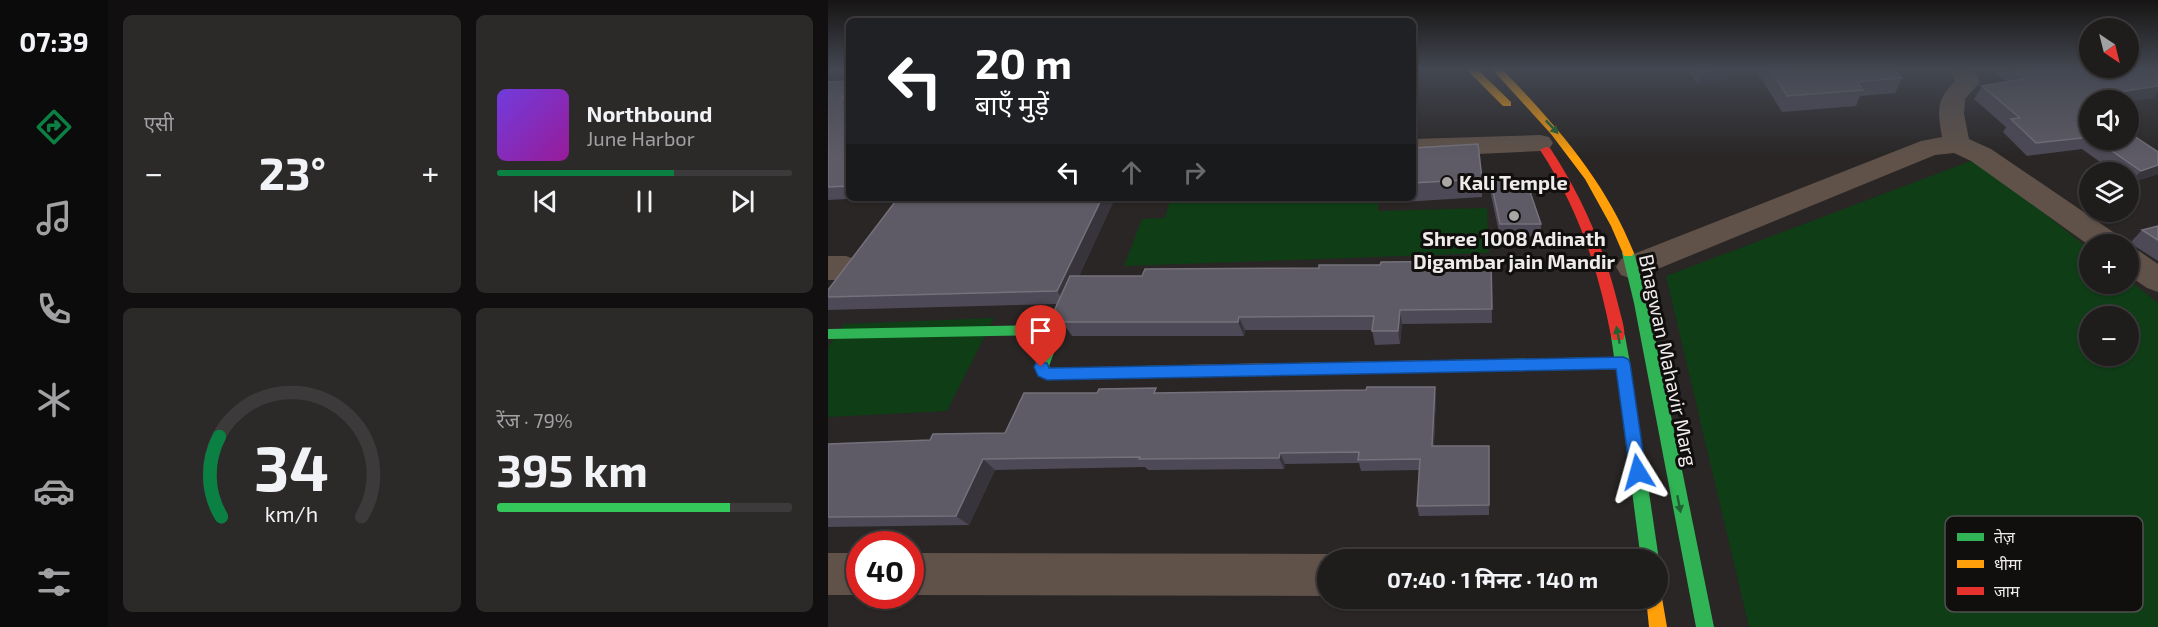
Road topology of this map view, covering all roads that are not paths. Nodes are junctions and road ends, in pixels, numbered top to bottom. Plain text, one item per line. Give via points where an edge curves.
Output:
1 (1503, 98) edge
2 (1514, 98) edge
3 (1953, 98) edge
4 (1514, 112) dead end
5 (1533, 135) joint
6 (1957, 144) junction
7 (1416, 148) edge
8 (2094, 234) edge
9 (844, 262) edge
10 (1632, 267) junction
11 (2139, 267) edge
12 (2158, 280) edge
13 (828, 293) edge
14 (828, 334) edge
15 (1623, 363) junction
16 (1648, 549) edge
17 (828, 574) edge
18 (846, 574) edge
19 (924, 574) edge
20 (1317, 575) edge
21 (1656, 609) edge
22 (1658, 627) edge
23 (1705, 627) edge

1 - 4 street, Bhagwan Mahavir Marg
2 -> 10 street, Bhagwan Mahavir Marg via 1565,141 1578,159 1616,224
3 - 6 street via 1951,114
5 - 7 street
15 -> 5 street via 1604,273 1589,225 1559,169
6 - 8 street via 1981,155
6 - 10 street via 1930,147
9 - 13 street
10 -> 23 street, Bhagwan Mahavir Marg
11 - 12 street
14 - 15 street via 1044,330 1053,336 1041,367 1047,374
15 - 16 street
17 - 18 street
19 - 20 street
21 - 22 street

